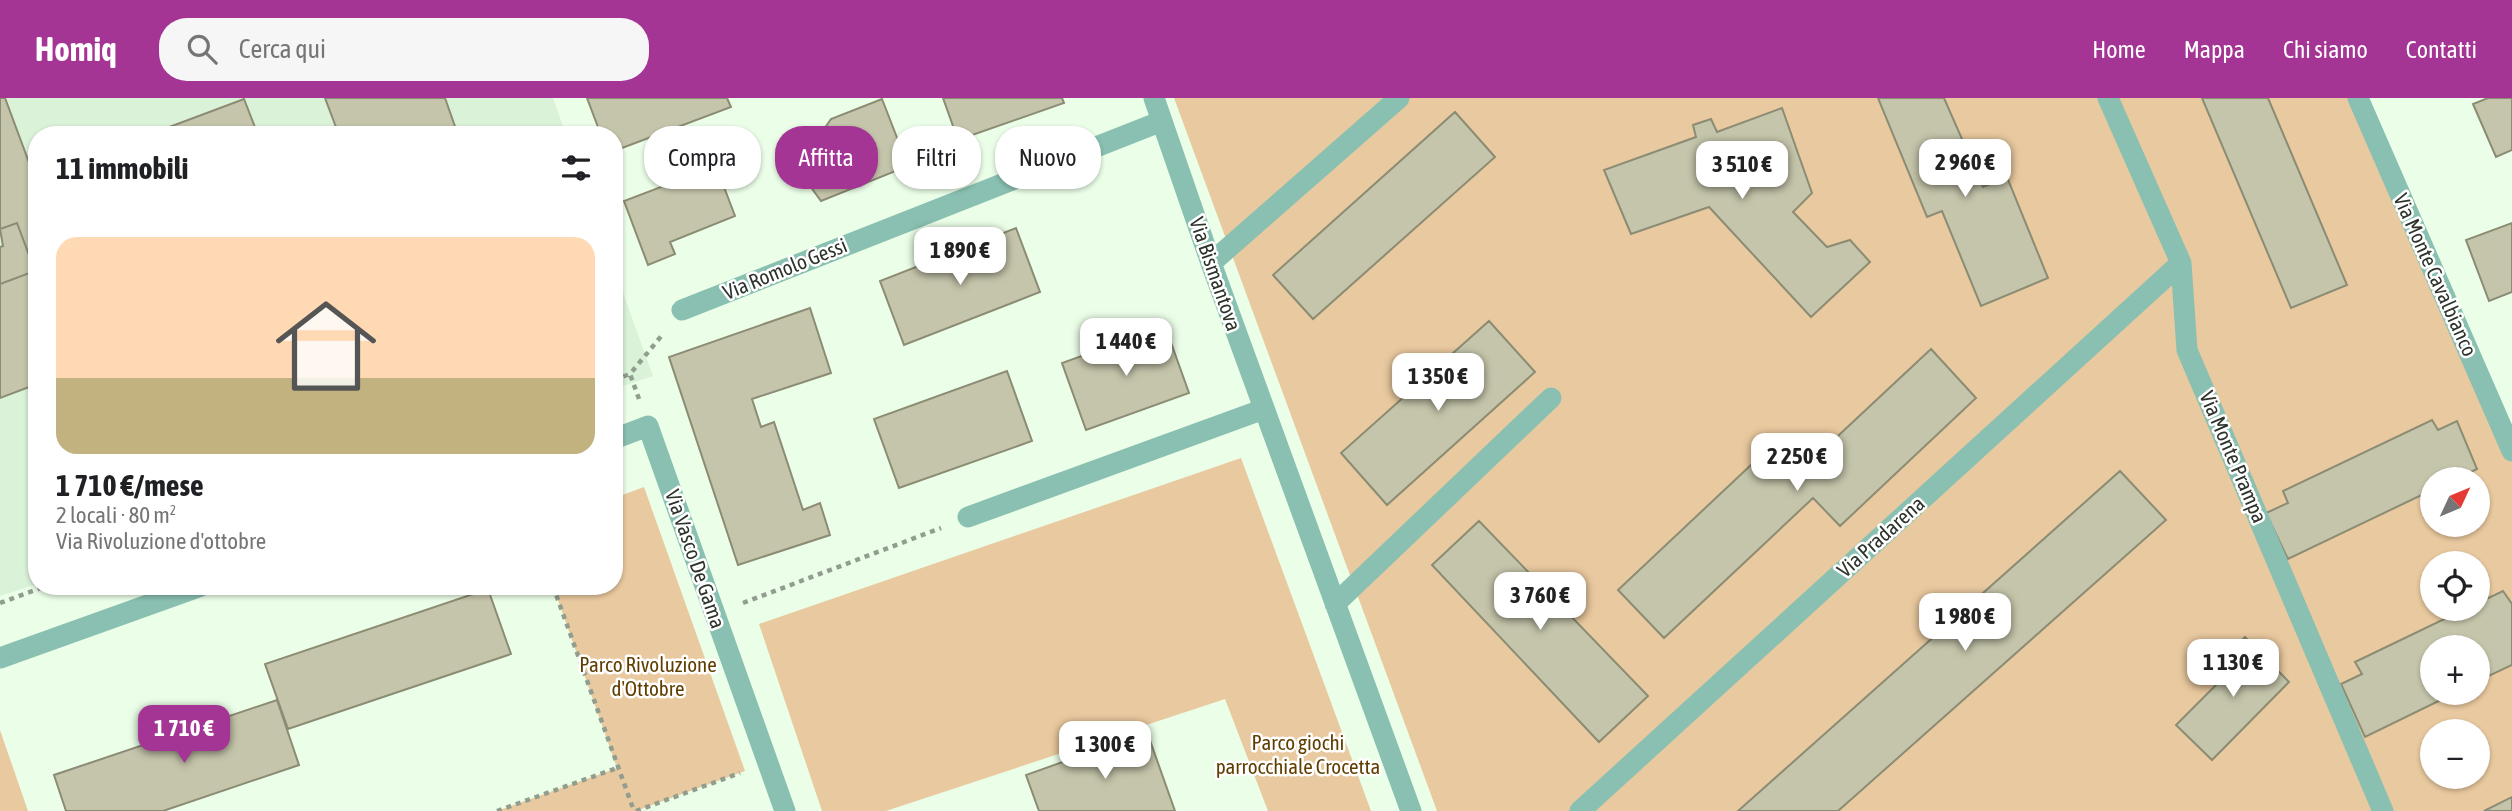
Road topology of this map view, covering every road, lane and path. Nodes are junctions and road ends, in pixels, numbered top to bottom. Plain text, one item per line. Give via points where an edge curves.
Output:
1 (1154, 98) edge
2 (1399, 98) edge
3 (2108, 98) edge
4 (2363, 99) edge
5 (1162, 121) junction
6 (2181, 262) junction
7 (1211, 263) junction
8 (682, 310) joint
9 (630, 374) junction
10 (623, 377) edge
11 (1551, 398) dead end
12 (1264, 409) junction
13 (648, 426) junction
14 (623, 436) edge
15 (2512, 451) edge
16 (968, 517) joint
17 (28, 593) edge
18 (176, 595) edge
19 (556, 595) edge
20 (0, 603) edge
21 (1335, 604) junction
22 (715, 614) junction
23 (0, 658) edge
24 (768, 763) junction
25 (617, 768) junction
26 (497, 811) edge
27 (635, 811) edge
28 (785, 811) edge
29 (1411, 811) edge
30 (1580, 811) edge
31 (2383, 811) edge

1 - 5 street, Via Bismantova
2 - 7 street
3 - 6 street, Via Monte Prampa
4 - 15 street, Via Monte Cavalbianco
5 - 7 street, Via Bismantova
5 - 8 street, Via Romolo Gessi
6 - 30 street, Via Pradarena
6 - 31 street, Via Monte Prampa via 2188,351
7 - 12 street, Via Bismantova
8 - 9 path
9 - 10 path
9 - 13 path
11 - 21 street
12 - 16 street
12 - 21 street, Via Bismantova
13 - 14 street
13 - 22 street, Via Vasco De Gama
16 - 22 path
17 - 20 path
18 - 23 street
19 - 25 path
21 - 29 street, Via Bismantova
22 - 24 street, Via Vasco De Gama
24 - 27 path
24 - 28 street, Via Vasco De Gama
25 - 26 path
25 - 27 path

